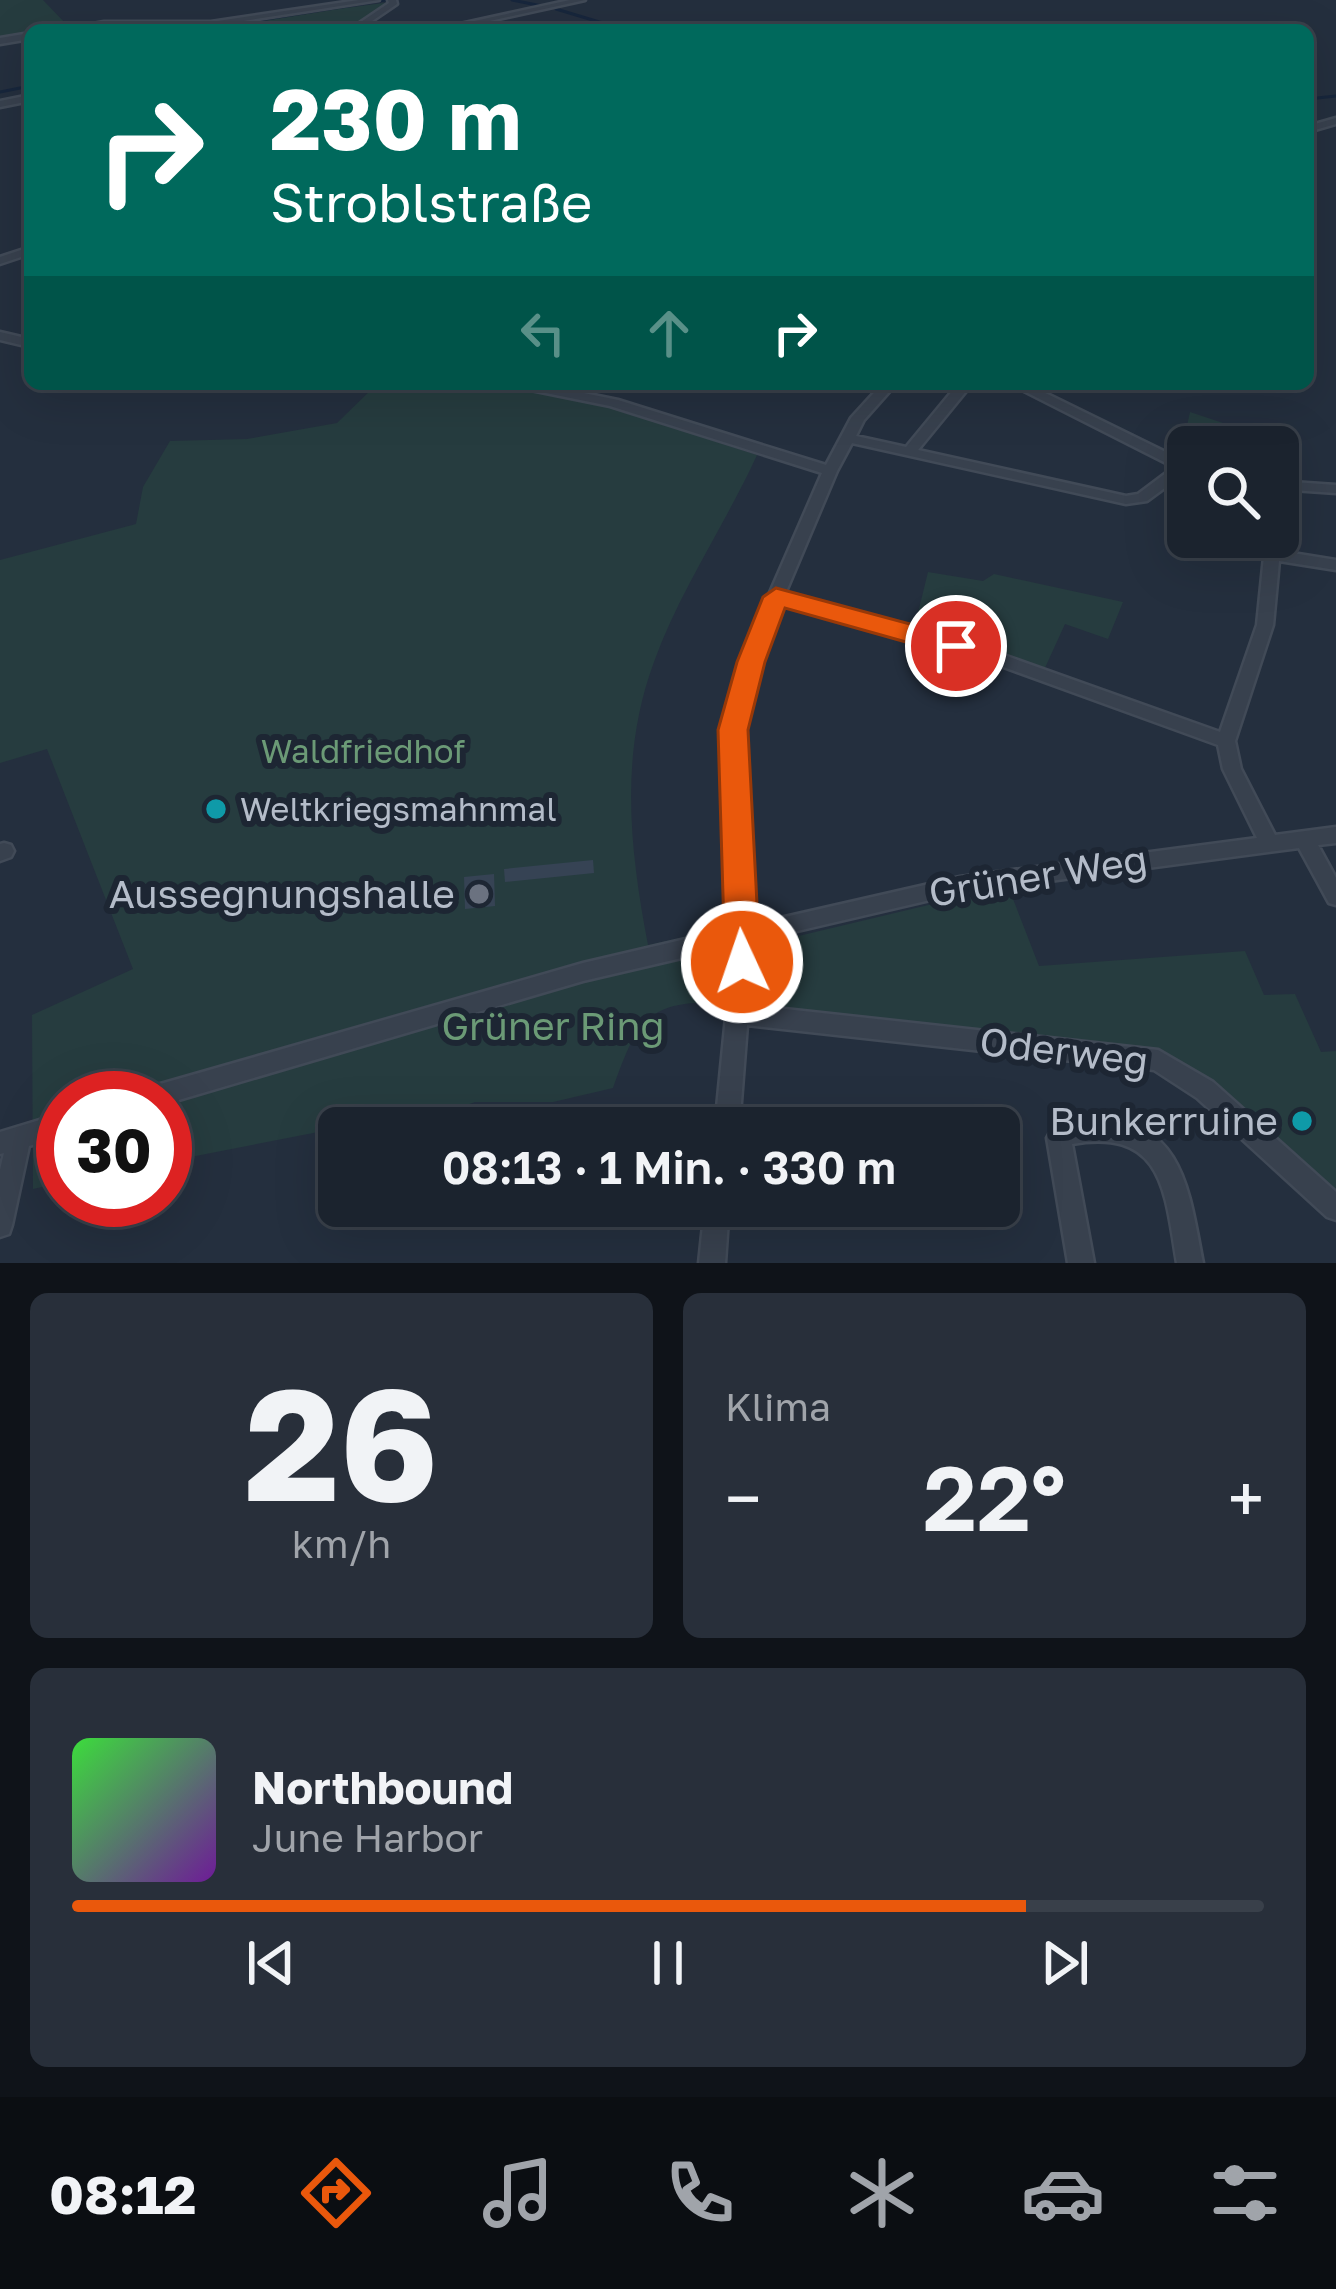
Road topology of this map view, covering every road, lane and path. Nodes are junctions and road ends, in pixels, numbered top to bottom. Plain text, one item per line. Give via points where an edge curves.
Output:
1 (375, 0) edge
2 (392, 0) edge
3 (581, 0) edge
4 (114, 24) edge
5 (218, 24) edge
6 (218, 24) edge
7 (361, 24) edge
8 (466, 24) edge
9 (549, 390) edge
10 (885, 390) edge
11 (960, 390) edge
12 (1029, 390) edge
13 (847, 438) junction
14 (910, 451) junction
15 (1167, 460) edge
16 (830, 471) junction
17 (1167, 481) edge
18 (1299, 486) edge
19 (1336, 489) edge
20 (1299, 553) edge
21 (1273, 558) edge
22 (1336, 565) edge
23 (776, 597) junction
24 (1226, 741) junction
25 (1336, 835) edge
26 (1304, 838) junction
27 (1269, 842) junction
28 (1336, 897) edge
29 (744, 937) junction
30 (739, 1013) junction
31 (192, 1086) edge
32 (729, 1107) edge
33 (9, 1140) edge
34 (1336, 1208) edge
35 (0, 1225) edge
36 (715, 1227) edge
37 (712, 1263) edge
38 (1081, 1263) edge
39 (1190, 1263) edge

1 - 6 street
2 - 7 street
3 - 8 street
4 - 5 street
9 - 16 street
10 - 13 street
11 - 14 street
12 - 15 street
13 - 14 street
13 - 16 street
14 - 17 street via 1126,500
16 - 23 street
18 - 19 street
20 - 22 street
21 - 24 street via 1265,625
23 - 24 street via 992,657
23 - 29 street via 733,730
24 - 27 street
25 - 26 street, Grüner Weg
26 - 27 street, Grüner Weg
26 - 28 street
27 - 29 street, Grüner Weg via 960,885
29 - 30 street
29 - 31 street, Grüner Weg via 575,975
30 - 32 street
30 - 34 street, Oderweg via 1158,1060 1205,1090
33 - 35 street
36 - 37 street
38 - 39 street via 1059,1138 1120,1127 1141,1138 1169,1173

